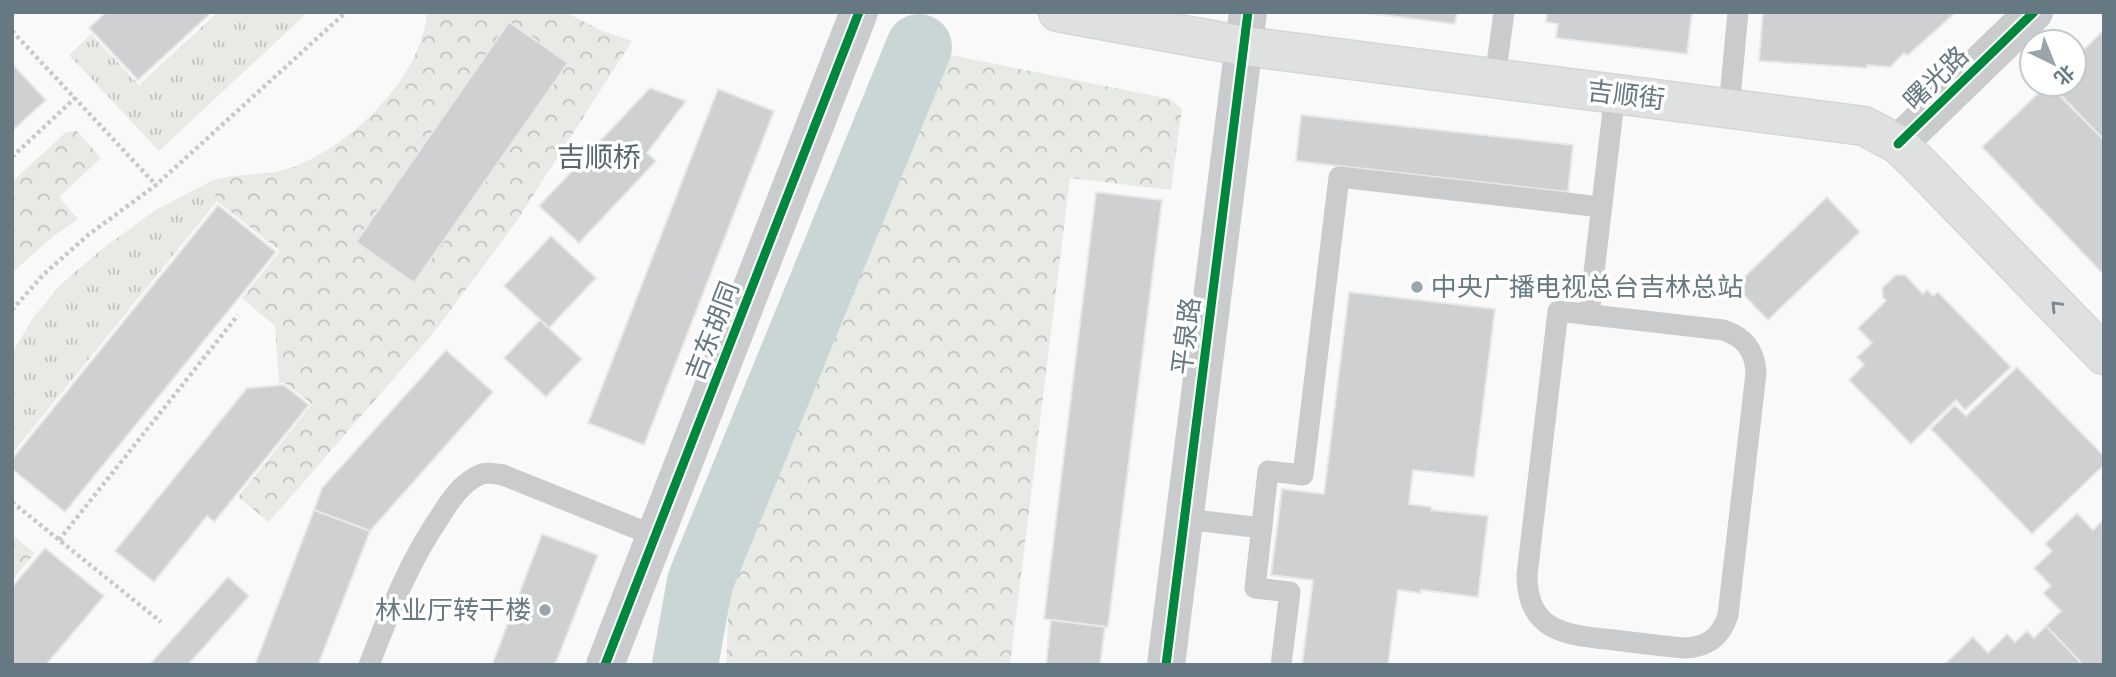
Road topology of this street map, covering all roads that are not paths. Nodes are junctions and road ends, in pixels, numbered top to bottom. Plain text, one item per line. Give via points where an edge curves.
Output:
1 (859, 12) edge
2 (1058, 12) edge
3 (1504, 12) edge
4 (1738, 12) edge
5 (2034, 12) edge
6 (1246, 29) edge
7 (1495, 78) junction
8 (1615, 93) junction
9 (1729, 108) junction
10 (1898, 144) junction
11 (1601, 206) junction
12 (1589, 315) junction
13 (2104, 355) edge
14 (1185, 519) junction
15 (1262, 528) junction
16 (655, 536) junction
17 (369, 665) edge
18 (605, 665) edge
19 (1166, 665) edge
20 (1281, 665) edge

1 - 16 street, 吉东胡同
2 - 6 main road, 吉顺街
3 - 7 lane
4 - 9 lane
5 - 10 street, 曙光路
6 - 7 main road, 吉顺街
6 - 14 street, 平泉路
7 - 8 main road, 吉顺街
8 - 9 main road, 吉顺街
8 - 11 lane
9 - 10 main road, 吉顺街 via 1864,125
13 -> 10 main road, 吉顺街
11 - 12 lane
11 - 15 lane via 1339,177 1303,475 1268,471
12 - 12 lane via 1723,330 1744,340 1756,361 1728,615 1718,636 1697,648 1563,633 1542,620 1529,599 1527,575 1558,311
14 - 15 lane
14 - 19 street, 平泉路
15 - 20 lane via 1255,588 1290,592
16 - 17 lane via 503,475 484,473 455,494 420,545
16 - 18 street, 吉东胡同

